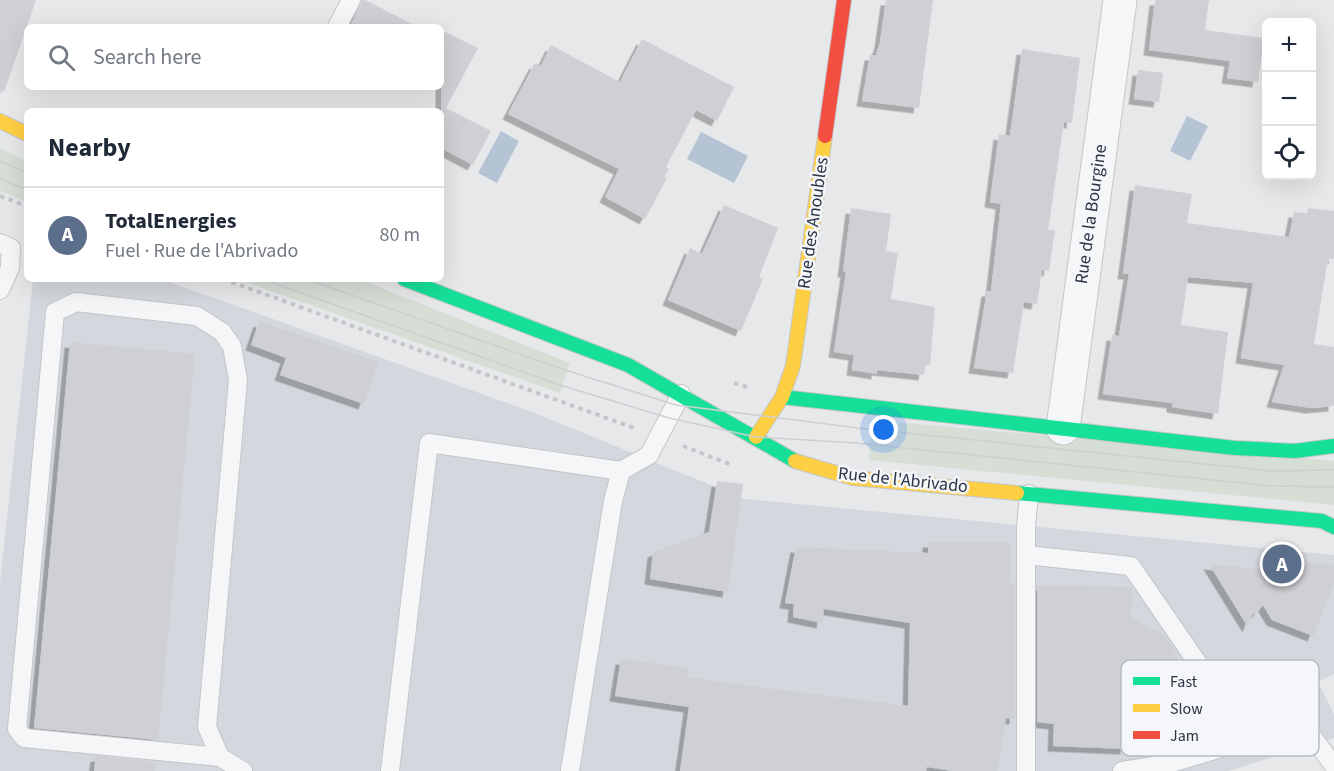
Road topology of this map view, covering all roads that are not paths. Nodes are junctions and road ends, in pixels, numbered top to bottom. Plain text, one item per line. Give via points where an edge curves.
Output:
1 (351, 0) edge
2 (844, 0) edge
3 (1119, 0) edge
4 (339, 24) edge
5 (0, 121) edge
6 (24, 133) edge
7 (0, 243) edge
8 (412, 282) edge
9 (0, 290) edge
10 (681, 394) junction
11 (782, 397) junction
12 (1063, 428) junction
13 (756, 437) junction
14 (1334, 446) edge
15 (621, 471) junction
16 (1029, 494) junction
17 (1330, 521) edge
18 (1026, 555) junction
19 (1196, 660) edge
20 (1319, 746) edge
21 (1195, 756) edge
22 (220, 757) junction
23 (1334, 766) edge
24 (243, 771) edge
25 (390, 771) edge
26 (570, 771) edge
27 (1026, 771) edge
28 (1122, 771) edge

1 - 4 lane
2 - 11 street, Rue des Anoubles via 793,366
3 - 12 street, Rue de la Bourgine
5 - 6 street
7 - 9 lane via 11,248 10,268
8 - 10 street, Rue de l'Abrivado via 628,365
10 - 13 street, Rue de l'Abrivado
10 - 15 lane via 649,455
11 - 12 street
11 - 13 street, Rue des Anoubles
12 - 14 street via 1235,448 1295,451
13 - 16 street, Rue de l'Abrivado via 799,464 853,478
15 - 25 lane via 429,443
15 - 26 lane
16 - 17 street, Rue de l'Abrivado
16 - 18 lane
18 - 19 lane via 1131,566
18 - 27 lane
20 - 23 lane
21 - 28 lane
22 - 22 lane via 207,727 238,380 232,346 222,332 196,316 76,302 55,312 17,729 24,738
22 - 24 lane

